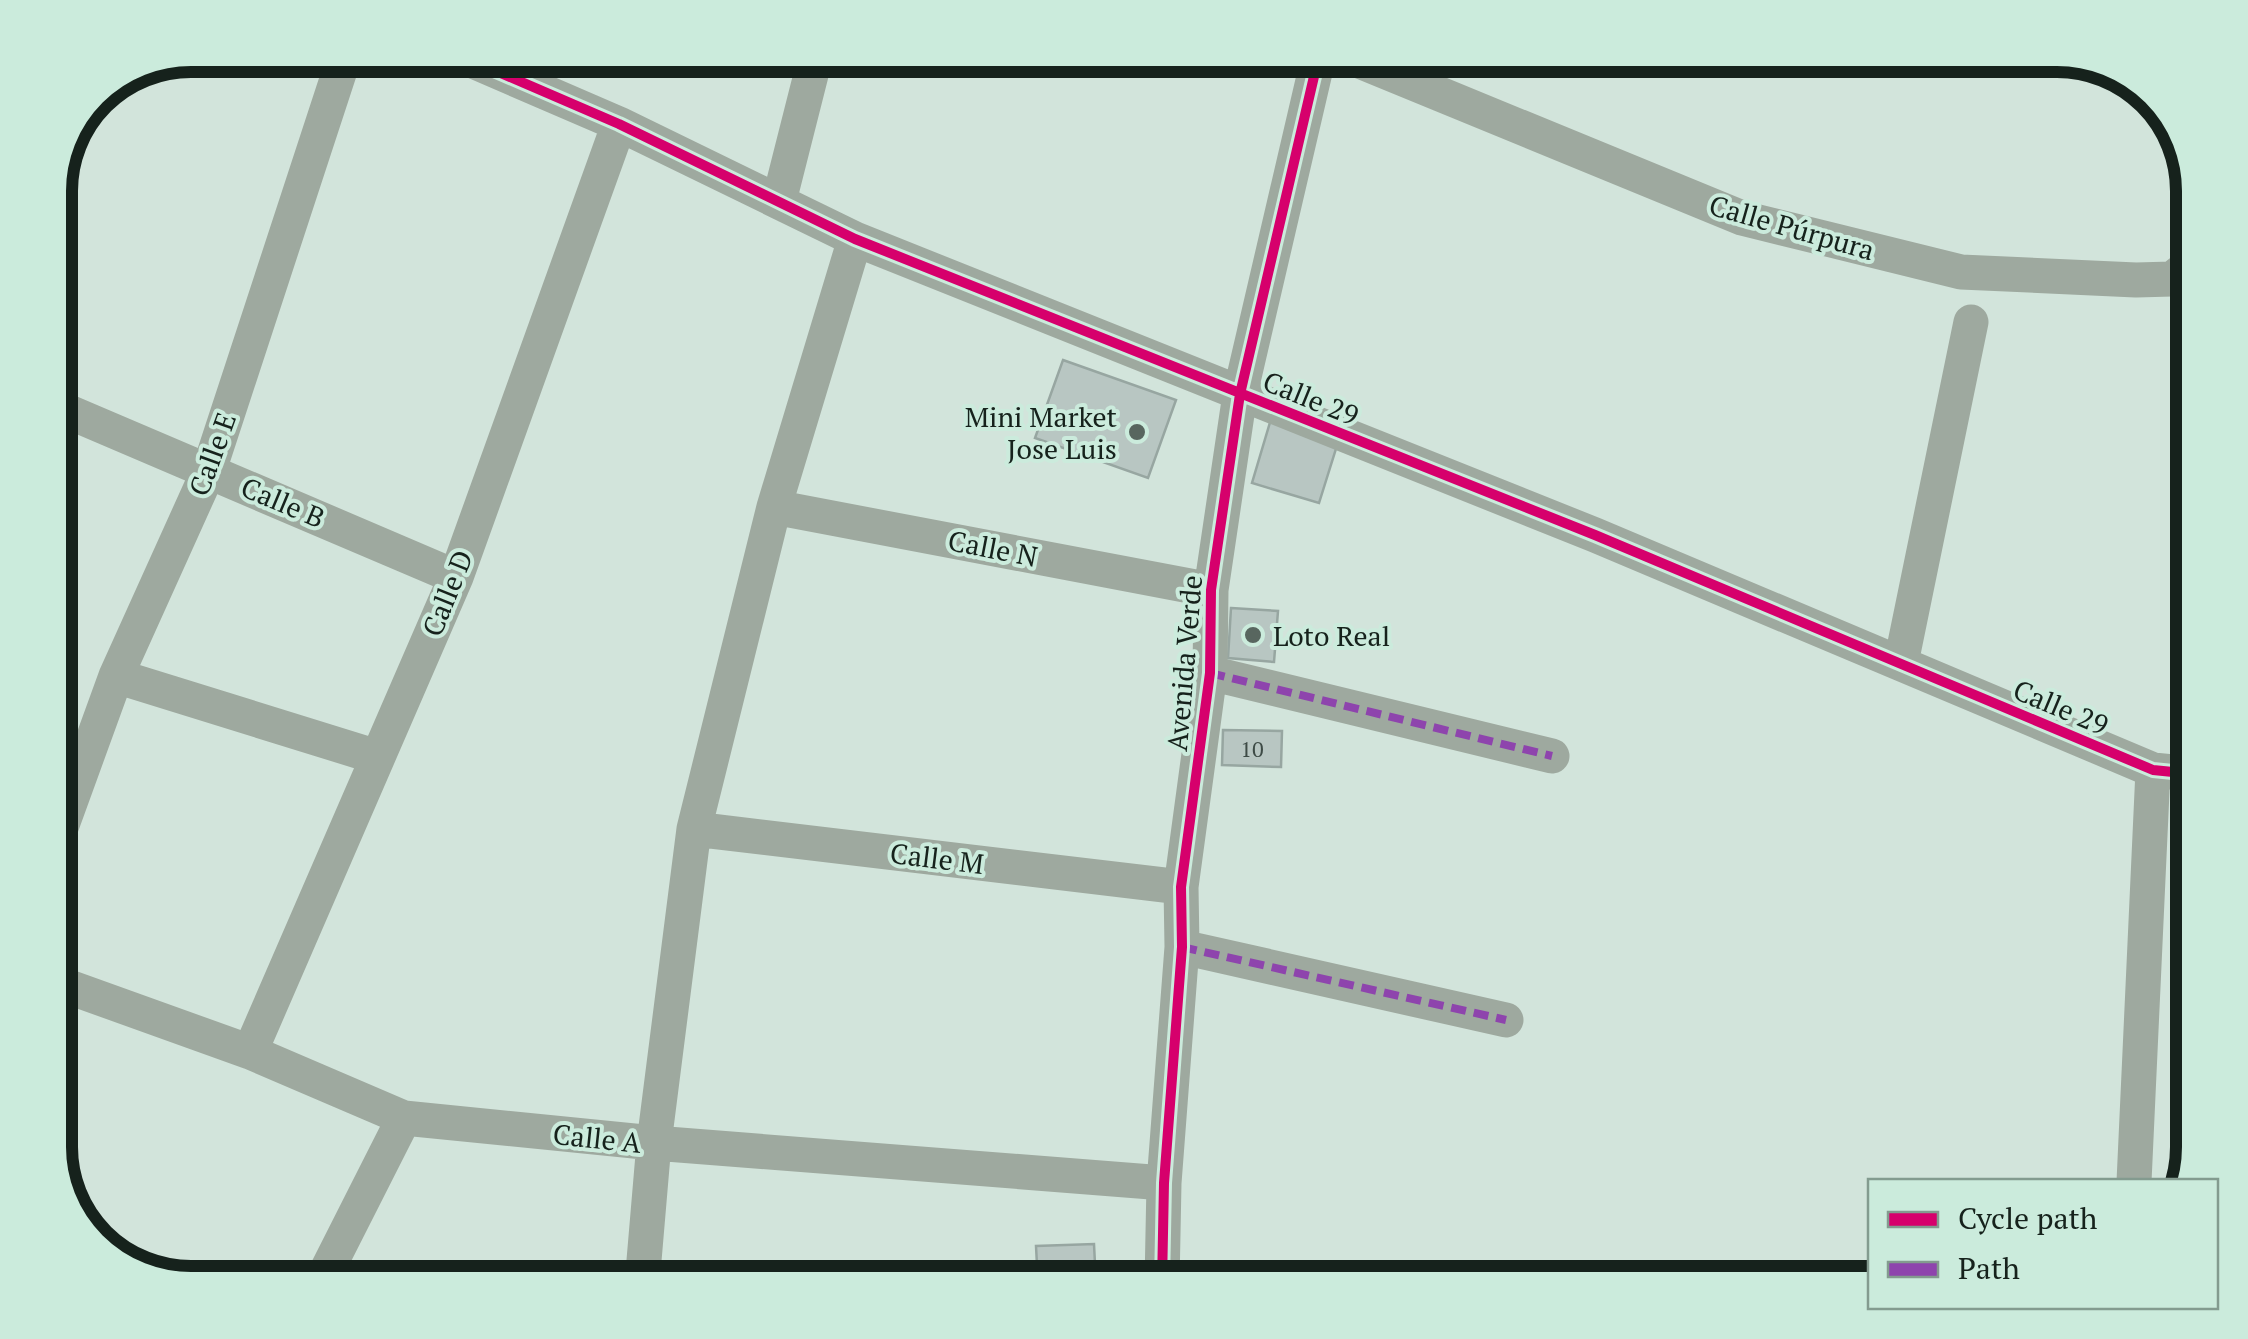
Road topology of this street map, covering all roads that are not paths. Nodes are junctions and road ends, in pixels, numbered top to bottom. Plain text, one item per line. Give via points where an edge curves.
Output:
1 (339, 72) edge
2 (499, 72) edge
3 (812, 72) edge
4 (1315, 72) edge
5 (1386, 72) edge
6 (620, 124) junction
7 (779, 201) junction
8 (855, 238) junction
9 (2175, 277) edge
10 (1970, 322) dead end
11 (1240, 394) junction
12 (73, 413) edge
13 (209, 470) junction
14 (774, 506) junction
15 (456, 577) junction
16 (1211, 590) junction
17 (1901, 663) junction
18 (1210, 673) junction
19 (116, 676) junction
20 (1552, 756) dead end
21 (378, 757) junction
22 (2153, 770) junction
23 (2176, 772) edge
24 (73, 794) edge
25 (694, 829) junction
26 (1181, 887) junction
27 (1182, 947) junction
28 (73, 988) edge
29 (1506, 1020) dead end
30 (250, 1052) junction
31 (404, 1118) junction
32 (654, 1144) junction
33 (2134, 1179) edge
34 (1164, 1183) junction
35 (329, 1266) edge
36 (644, 1266) edge
37 (1162, 1266) edge

1 - 13 street, Calle E
2 - 6 street, Calle 29
3 - 7 street
4 - 11 street, Avenida Verde
5 - 9 street, Calle Púrpura via 1742,218 1943,268
6 - 7 street, Calle 29
6 - 15 street, Calle D
7 - 8 street, Calle 29
8 - 11 street, Calle 29
8 - 14 street
10 - 17 street
11 - 16 street, Avenida Verde
11 - 17 street, Calle 29
12 - 13 street, Calle B
13 - 15 street, Calle B
13 - 19 street, Calle E
14 - 16 street, Calle N
14 - 25 street
15 - 21 street, Calle D
16 - 18 street, Avenida Verde
17 - 22 street, Calle 29
18 - 20 street
18 - 26 street, Avenida Verde
19 - 21 street
19 - 24 street, Calle E
21 - 30 street, Calle D
22 - 23 street, Calle 29
22 - 33 street
25 - 26 street, Calle M
25 - 32 street
26 - 27 street, Avenida Verde
27 - 29 street
27 - 34 street, Avenida Verde
28 - 30 street, Calle A
30 - 31 street, Calle A
31 - 32 street, Calle A
31 - 35 street
32 - 34 street, Calle A
32 - 36 street
34 - 37 street, Avenida Verde

